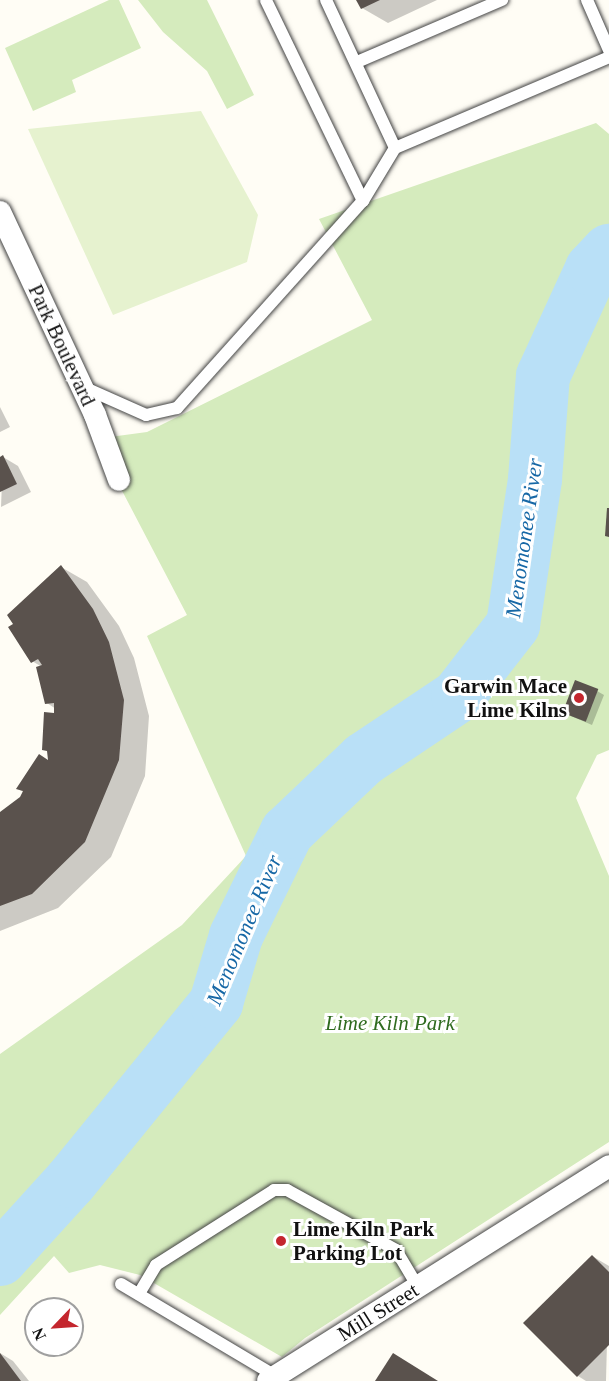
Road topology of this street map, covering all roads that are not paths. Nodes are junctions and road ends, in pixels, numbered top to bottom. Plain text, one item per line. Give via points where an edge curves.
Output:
1 (266, 0) edge
2 (326, 0) edge
3 (502, 0) edge
4 (587, 0) edge
5 (609, 50) edge
6 (609, 57) edge
7 (357, 62) junction
8 (394, 148) junction
9 (363, 201) junction
10 (0, 212) edge
11 (82, 386) junction
12 (120, 480) dead end
13 (609, 1166) edge
14 (121, 1284) dead end
15 (418, 1287) junction
16 (140, 1292) junction
17 (276, 1379) edge

1 - 9 lane
2 - 7 lane
3 - 7 lane
4 - 5 lane
6 - 8 lane
7 - 8 lane
8 - 9 lane
9 - 11 lane via 177,408 146,415
10 - 11 street, Park Boulevard
11 - 12 street, Park Boulevard
13 - 15 street, Mill Street
14 - 16 lane
15 - 16 lane via 396,1250 287,1190 274,1190 156,1265
15 - 17 street, Mill Street
16 - 17 lane

